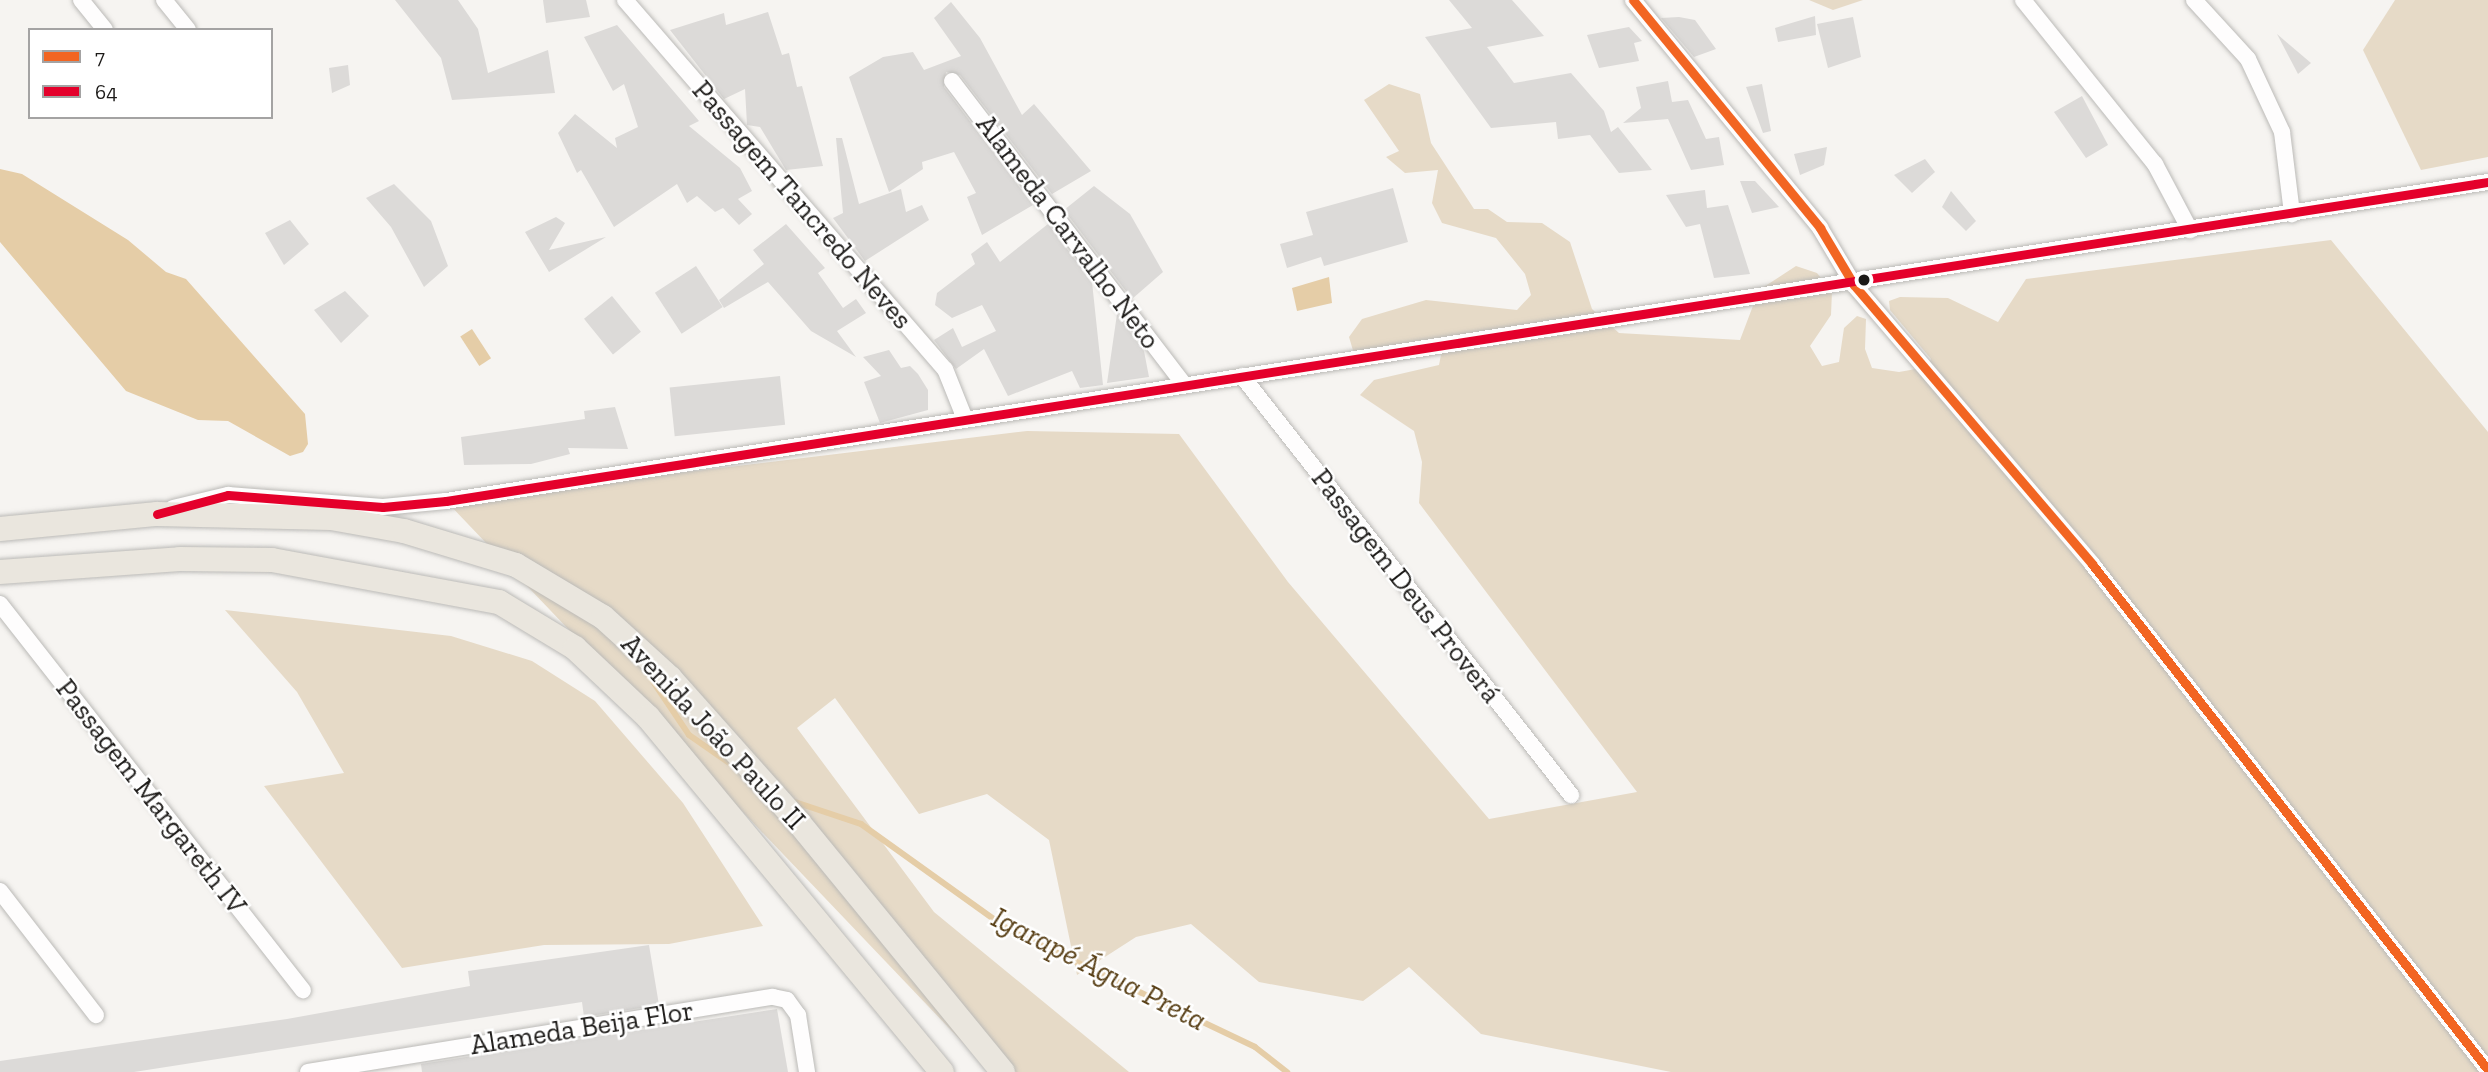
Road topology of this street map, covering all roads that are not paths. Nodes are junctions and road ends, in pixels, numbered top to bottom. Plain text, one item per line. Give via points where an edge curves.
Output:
1 (81, 0) edge
2 (164, 0) edge
3 (625, 0) edge
4 (1633, 0) edge
5 (2023, 0) edge
6 (2194, 0) edge
7 (103, 28) edge
8 (186, 28) edge
9 (953, 80) dead end
10 (2488, 182) edge
11 (2292, 214) junction
12 (2189, 230) junction
13 (1854, 285) junction
14 (1242, 376) junction
15 (1183, 383) junction
16 (965, 419) junction
17 (157, 514) junction
18 (0, 530) edge
19 (0, 572) edge
20 (0, 604) edge
21 (1571, 794) dead end
22 (0, 891) edge
23 (303, 990) dead end
24 (96, 1015) dead end
25 (2488, 1070) edge
26 (308, 1072) edge
27 (807, 1072) edge
28 (942, 1072) edge
29 (1003, 1072) edge

1 - 7 street
2 - 8 street
3 - 16 street, Passagem Tancredo Neves via 945,369
4 - 13 street via 1821,228
5 - 12 street via 2155,163
6 - 11 street via 2248,59 2281,132
9 - 15 street, Alameda Carvalho Neto
10 - 11 street
11 - 12 street
12 - 13 street
13 - 14 street
13 - 25 street via 2092,564
14 - 15 street
14 - 21 street, Passagem Deus Proverá
15 - 16 street
16 - 17 street via 446,501 383,507 228,495
17 - 18 main road, Avenida João Paulo II
17 - 29 main road, Avenida João Paulo II via 331,518 404,531 516,565 603,617 723,738
19 - 28 main road, Avenida João Paulo II via 180,559 272,560 499,602 575,648 690,765
20 - 23 street, Passagem Margareth IV
22 - 24 street
26 - 27 street, Alameda Beija Flor via 773,997 787,1000 798,1015

